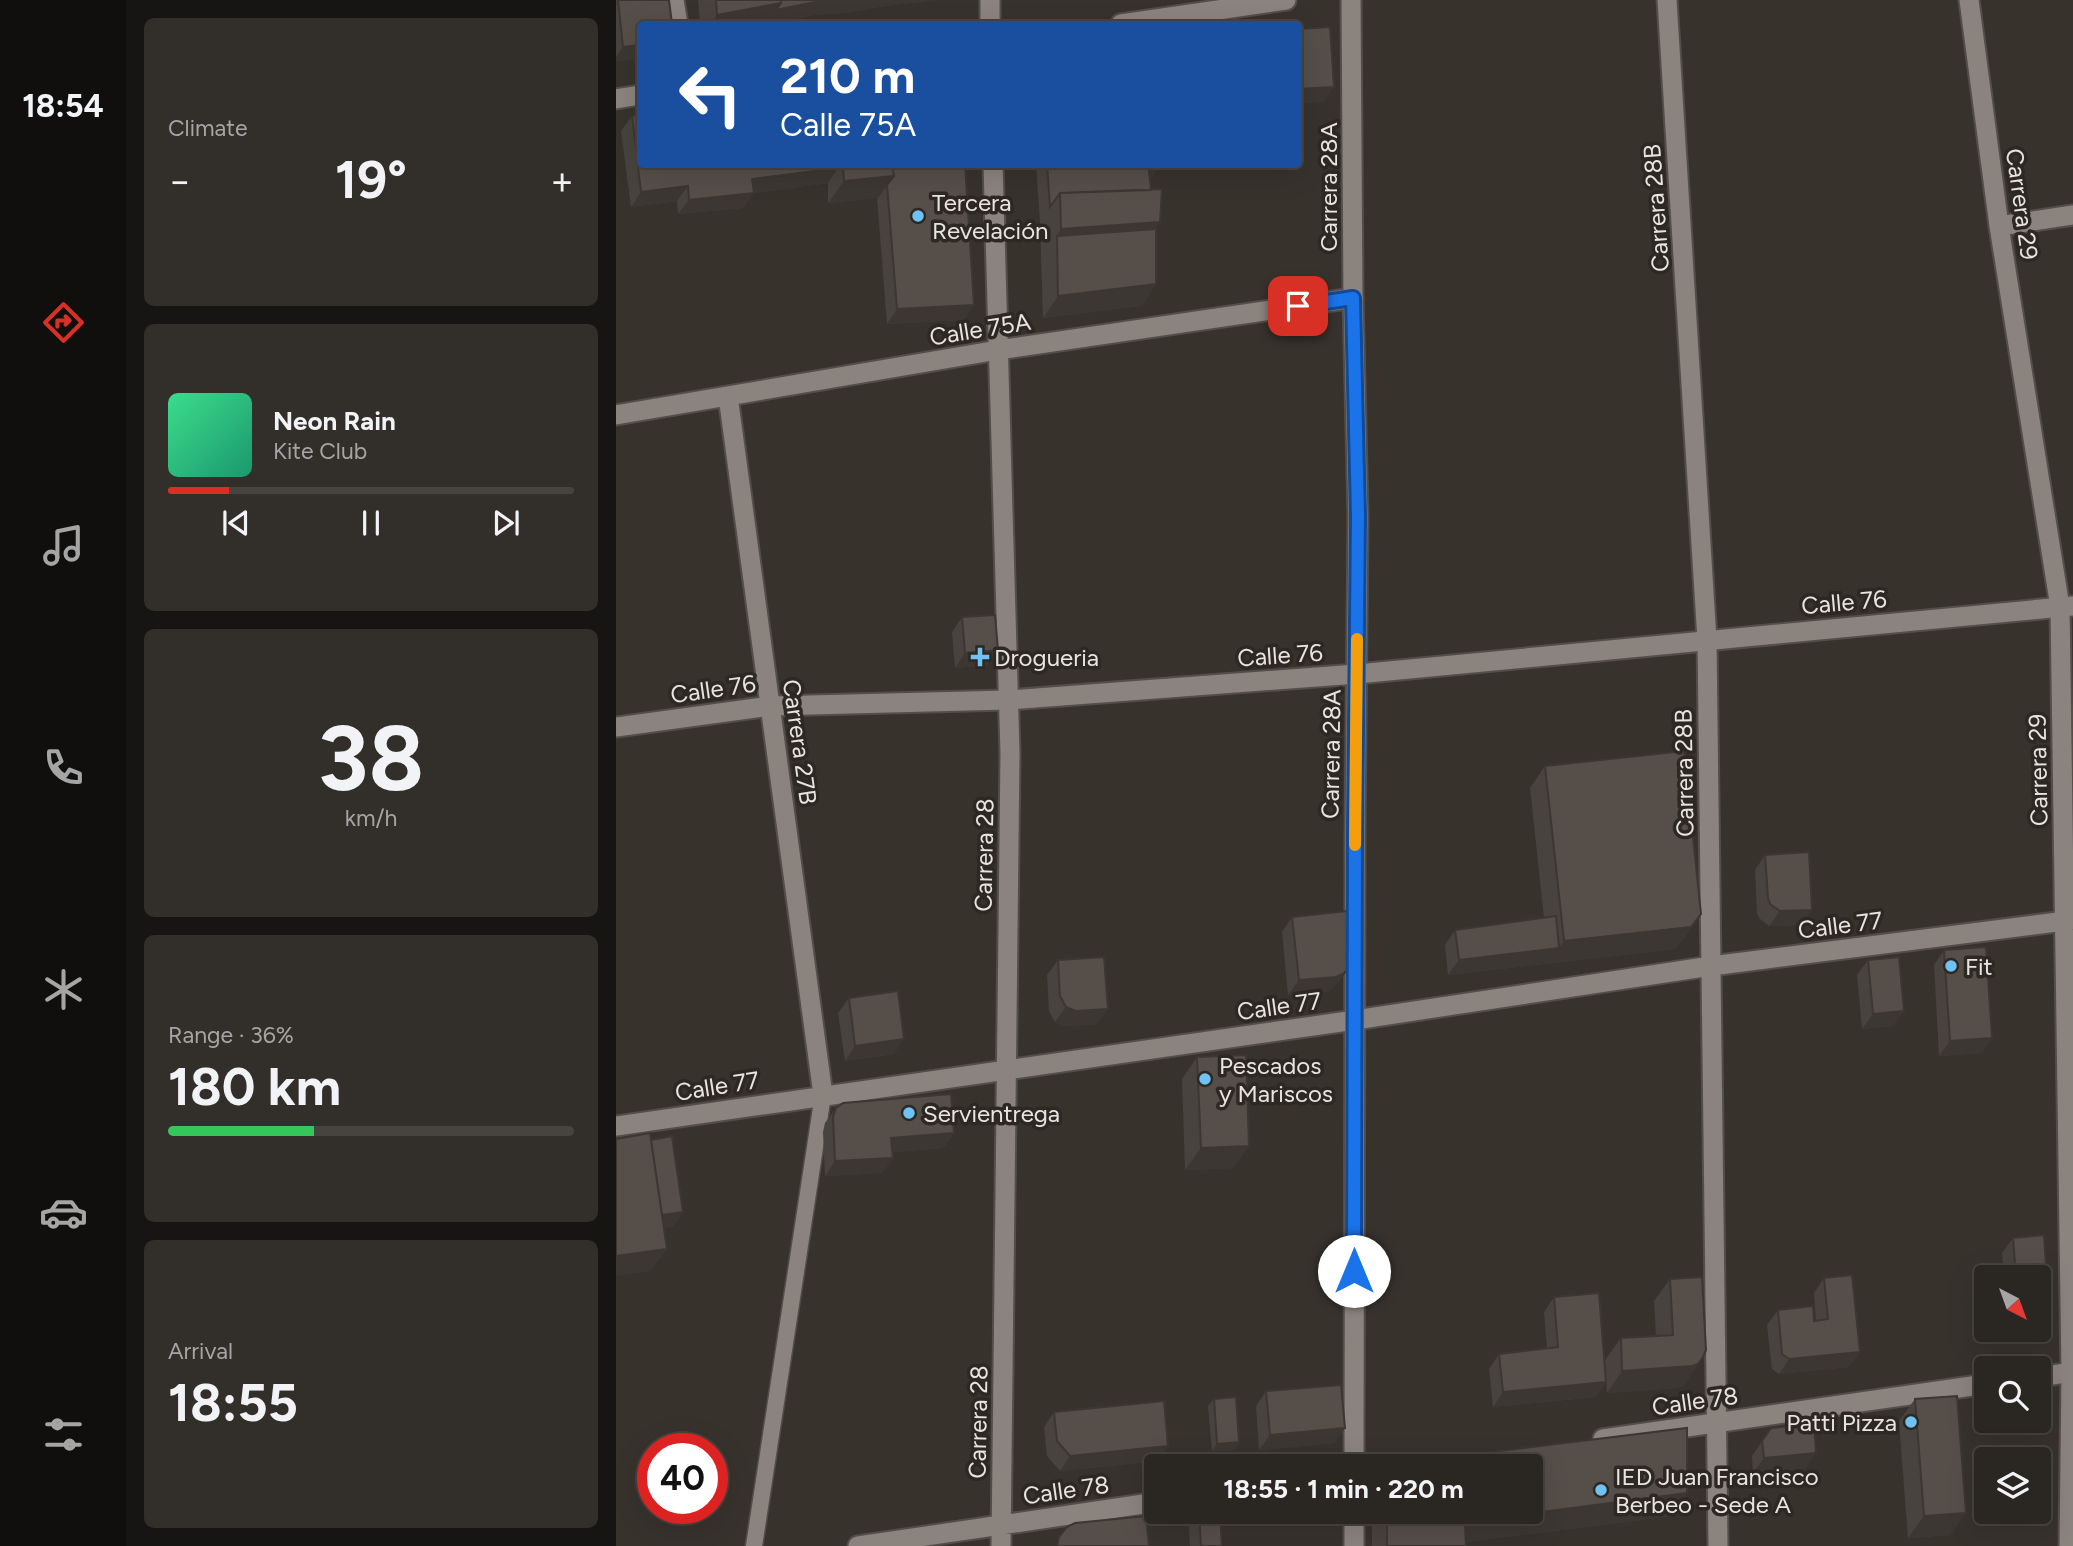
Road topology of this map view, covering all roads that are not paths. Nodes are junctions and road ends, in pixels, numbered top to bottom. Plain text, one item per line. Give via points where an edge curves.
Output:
1 (674, 0) edge
2 (990, 0) edge
3 (1286, 0) edge
4 (1352, 0) edge
5 (1667, 0) edge
6 (1969, 0) edge
7 (678, 21) edge
8 (990, 21) edge
9 (1142, 21) edge
10 (637, 96) edge
11 (616, 99) edge
12 (993, 168) edge
13 (2073, 215) edge
14 (1999, 226) junction
15 (1353, 298) junction
16 (999, 350) junction
17 (727, 396) junction
18 (616, 415) edge
19 (2066, 607) edge
20 (1707, 640) junction
21 (1357, 674) junction
22 (1008, 700) junction
23 (770, 706) junction
24 (616, 727) edge
25 (2069, 920) edge
26 (1711, 967) junction
27 (1354, 1020) junction
28 (1006, 1070) junction
29 (823, 1095) junction
30 (616, 1126) edge
31 (2072, 1372) edge
32 (2051, 1375) edge
33 (1974, 1386) edge
34 (1717, 1423) junction
35 (1587, 1441) edge
36 (1354, 1454) edge
37 (1144, 1504) edge
38 (1354, 1524) edge
39 (1002, 1525) junction
40 (754, 1546) edge
41 (858, 1546) edge
42 (1001, 1546) edge
43 (1354, 1546) edge
44 (1718, 1546) edge
45 (2069, 1546) edge

1 - 7 street
2 - 8 street
3 - 9 street
4 - 15 street, Carrera 28A
5 - 20 street, Carrera 28B
6 - 14 street, Carrera 29
10 - 11 street
12 - 16 street, Carrera 28
13 - 14 street
14 - 19 street, Carrera 29
15 - 16 street, Calle 75A
15 - 21 street, Carrera 28A
16 - 17 street, Calle 75A
16 - 22 street, Carrera 28
17 - 18 street, Calle 75A
17 - 23 street, Carrera 27B
19 - 20 street, Calle 76
19 - 25 street, Carrera 29
20 - 21 street, Calle 76
20 - 26 street, Carrera 28B
21 - 22 street, Calle 76
21 - 27 street, Carrera 28A
22 - 23 street, Calle 76
22 - 28 street, Carrera 28
23 - 24 street, Calle 76
23 - 29 street, Carrera 27B
25 - 26 street, Calle 77
25 - 31 street, Carrera 29
26 - 27 street, Calle 77
26 - 34 street, Carrera 28B
27 - 28 street, Calle 77
27 - 36 street, Carrera 28A
28 - 29 street, Calle 77
28 - 39 street, Carrera 28
29 - 30 street, Calle 77
29 - 40 lane
31 - 32 street
31 - 45 street, Carrera 29
33 - 34 street, Calle 78
34 - 35 street, Calle 78
34 - 44 street, Carrera 28B
37 - 39 street, Calle 78
38 - 43 street
39 - 41 street, Calle 78
39 - 42 street, Carrera 28

